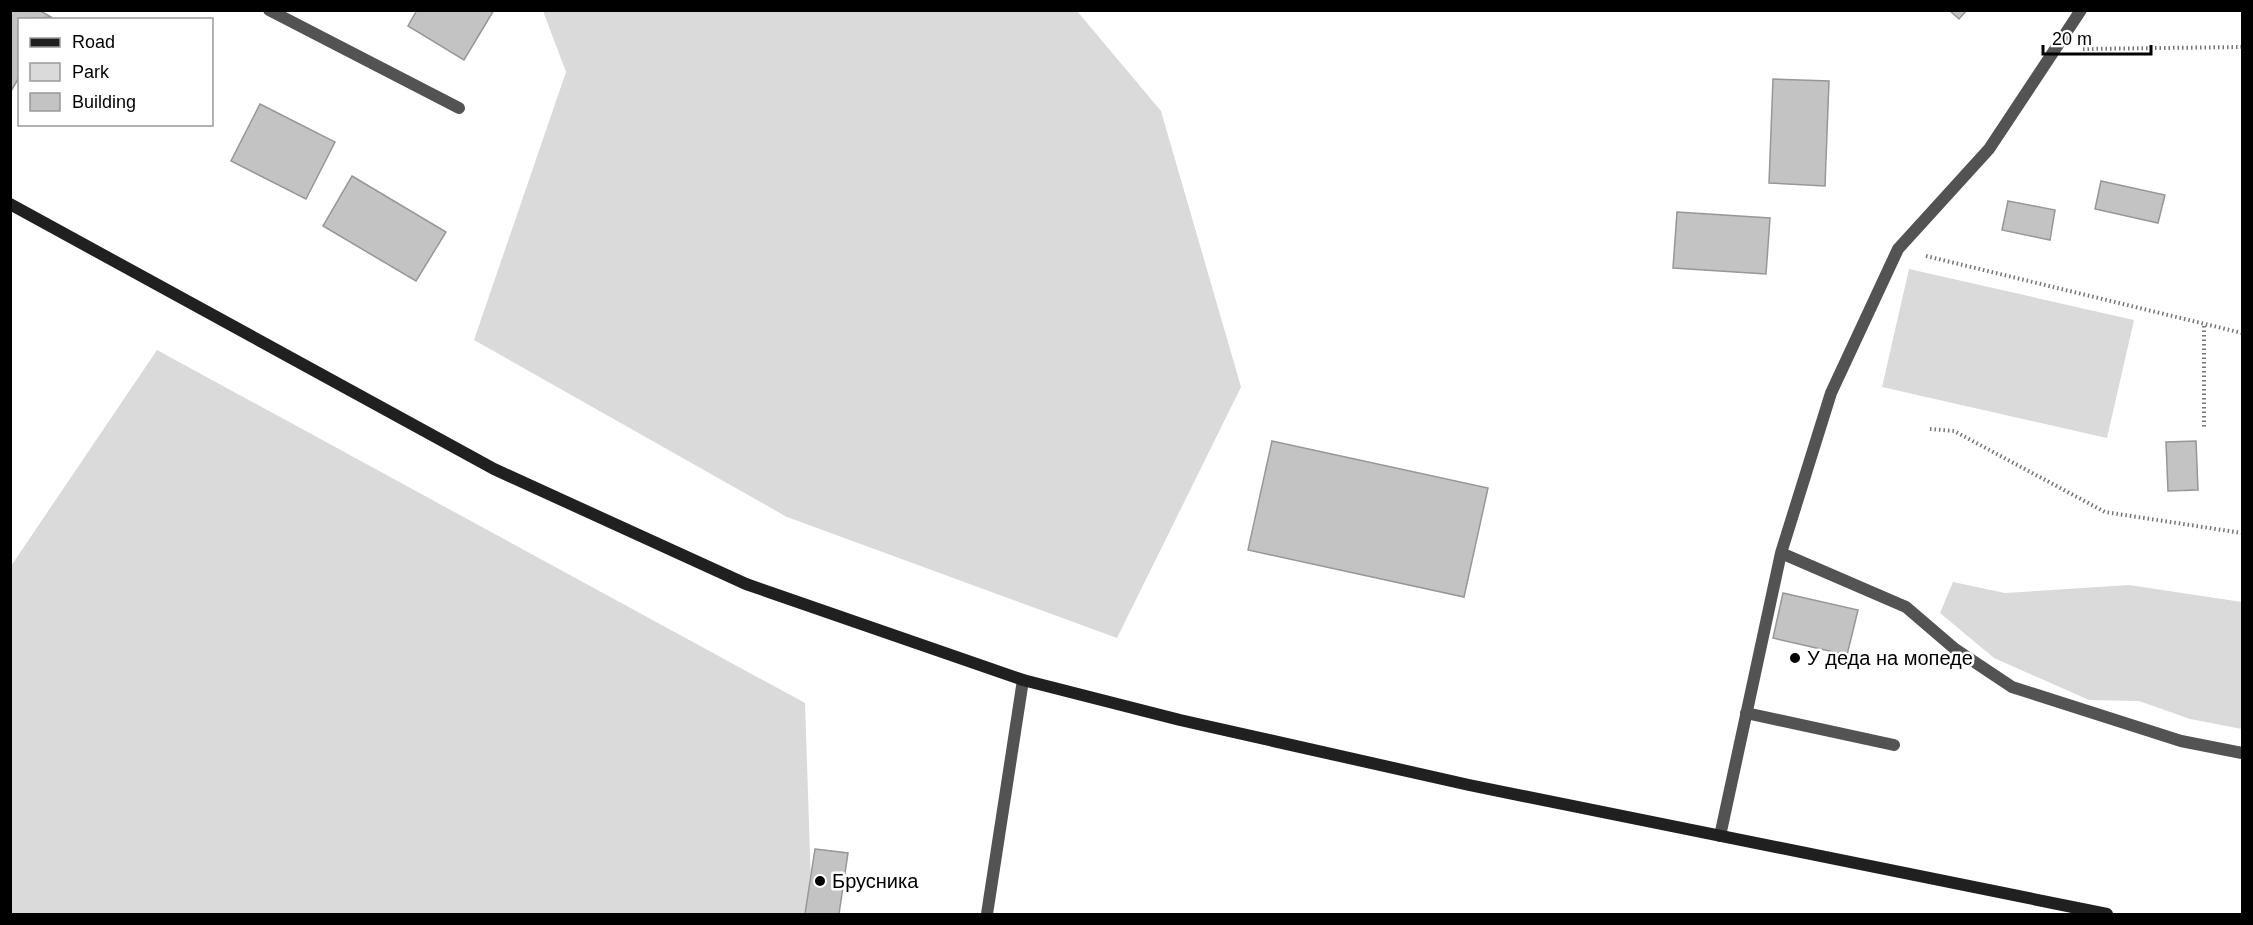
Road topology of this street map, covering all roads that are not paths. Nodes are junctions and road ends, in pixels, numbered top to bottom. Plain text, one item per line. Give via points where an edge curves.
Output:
1 (269, 10) edge
2 (2081, 10) edge
3 (459, 108) dead end
4 (10, 204) edge
5 (1781, 554) junction
6 (1023, 680) junction
7 (1746, 713) junction
8 (1894, 745) dead end
9 (2242, 753) edge
10 (1720, 836) junction
11 (987, 915) edge
12 (2107, 915) edge

1 - 3 street
2 - 5 street via 1989,149 1898,249 1831,393
4 - 6 main road via 494,469 746,584
5 - 7 street
5 - 9 street via 1906,607 1955,649 2012,687 2181,741
6 - 10 main road via 1446,780
6 - 11 street
7 - 8 street
7 - 10 street
10 - 12 main road

